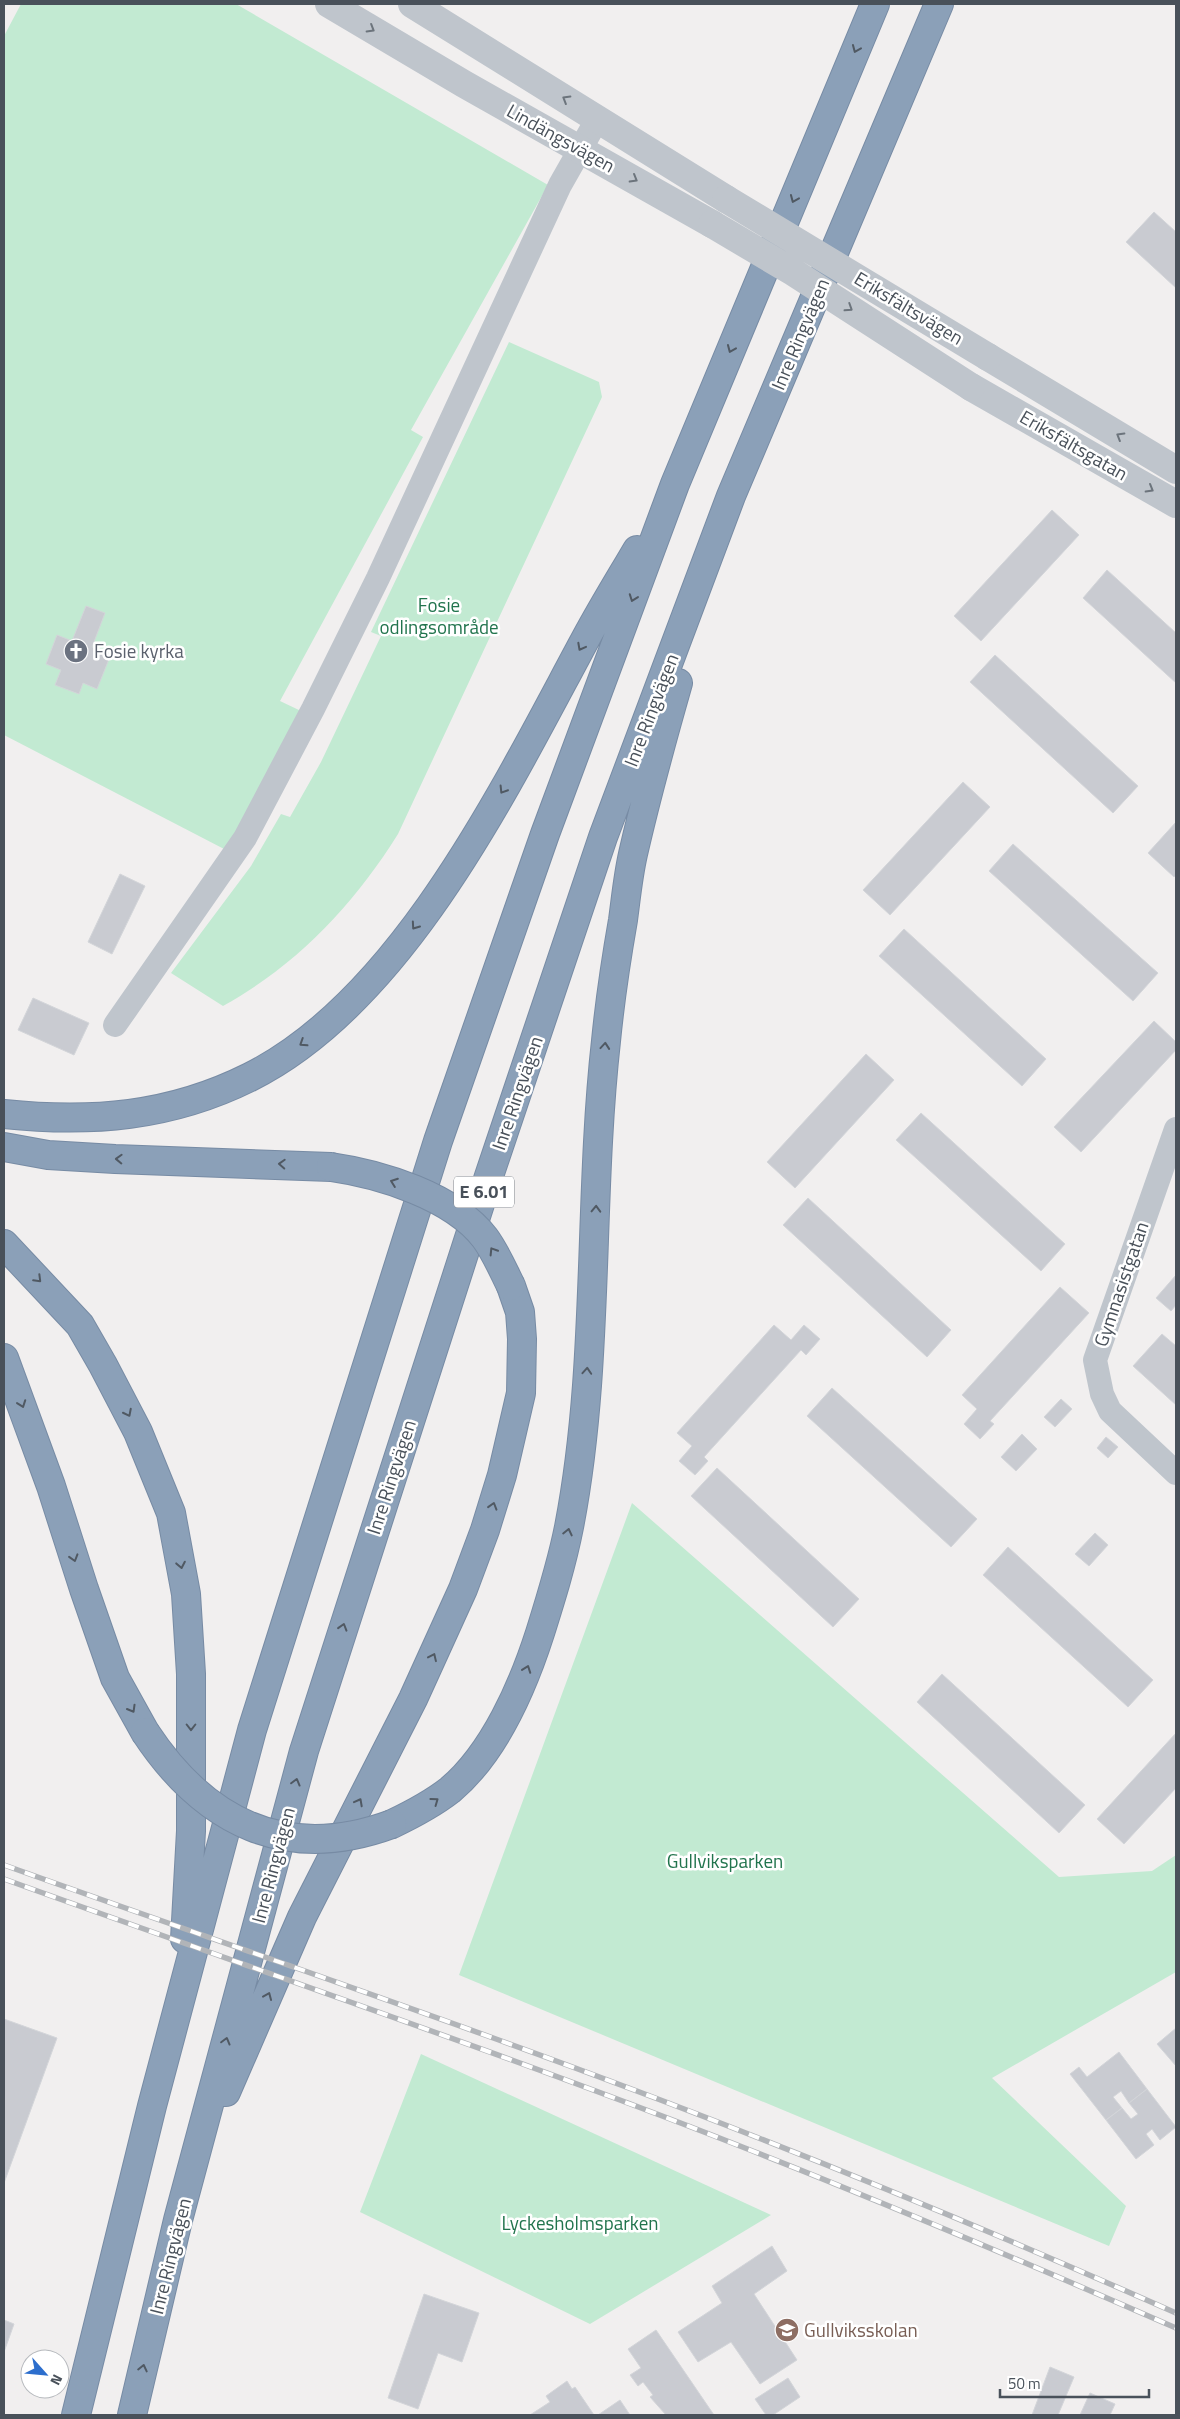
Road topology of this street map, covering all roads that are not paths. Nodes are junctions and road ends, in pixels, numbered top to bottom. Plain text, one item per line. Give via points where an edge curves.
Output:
1 (329, 4) edge
2 (412, 4) edge
3 (875, 4) edge
4 (939, 4) edge
5 (598, 118) junction
6 (580, 148) junction
7 (805, 245) joint
8 (793, 272) joint
9 (988, 356) joint
10 (971, 386) joint
11 (1176, 470) edge
12 (675, 484) junction
13 (731, 496) junction
14 (1176, 504) edge
15 (115, 1025) dead end
16 (4, 1114) edge
17 (1176, 1129) edge
18 (4, 1147) edge
19 (4, 1244) edge
20 (4, 1358) edge
21 (1176, 1473) edge
22 (181, 2003) junction
23 (178, 2220) junction
24 (76, 2415) edge
25 (132, 2415) edge

1 -> 6 street, Lindängsvägen
5 -> 2 street, Lindängsvägen
3 -> 12 highway, E 6.01
4 - 13 highway, Inre Ringvägen / E 6.01
5 - 6 street
5 - 7 street, Lindängsvägen, bridge
6 -> 8 street, Lindängsvägen, bridge
6 - 15 street via 378,578 245,838
7 - 9 street, Eriksfältsvägen, bridge
8 -> 10 street, Eriksfältsvägen, bridge
11 -> 9 street, Eriksfältsgatan
10 -> 14 street, Eriksfältsgatan
12 -> 16 highway via 588,634 513,773 454,870 403,942 356,998 304,1043 251,1076 176,1105 92,1119
12 -> 22 highway, E 6.01 via 544,834 435,1150 252,1730
20 -> 13 highway, bridge via 48,1477 115,1678 145,1732 181,1778 210,1802 254,1827 288,1838 328,1840 370,1832 416,1813 452,1788 470,1769 499,1728 524,1676 569,1528 582,1442 592,1311 598,1136 606,1042 632,857
23 -> 13 highway, Inre Ringvägen / E 6.01 via 304,1751 378,1515 603,838
17 - 21 street, Gymnasistgatan via 1094,1360 1102,1394 1110,1411
23 -> 18 highway, bridge via 220,2106 302,1917 413,1699 485,1530 509,1448 520,1393 520,1312 511,1286 484,1237 467,1221 426,1195 362,1171 48,1155
19 -> 22 highway via 80,1325 138,1432 171,1513 186,1594 191,1674 191,1831
22 - 24 highway, E 6.01 via 126,2208
25 -> 23 highway, Inre Ringvägen / E 6.01

